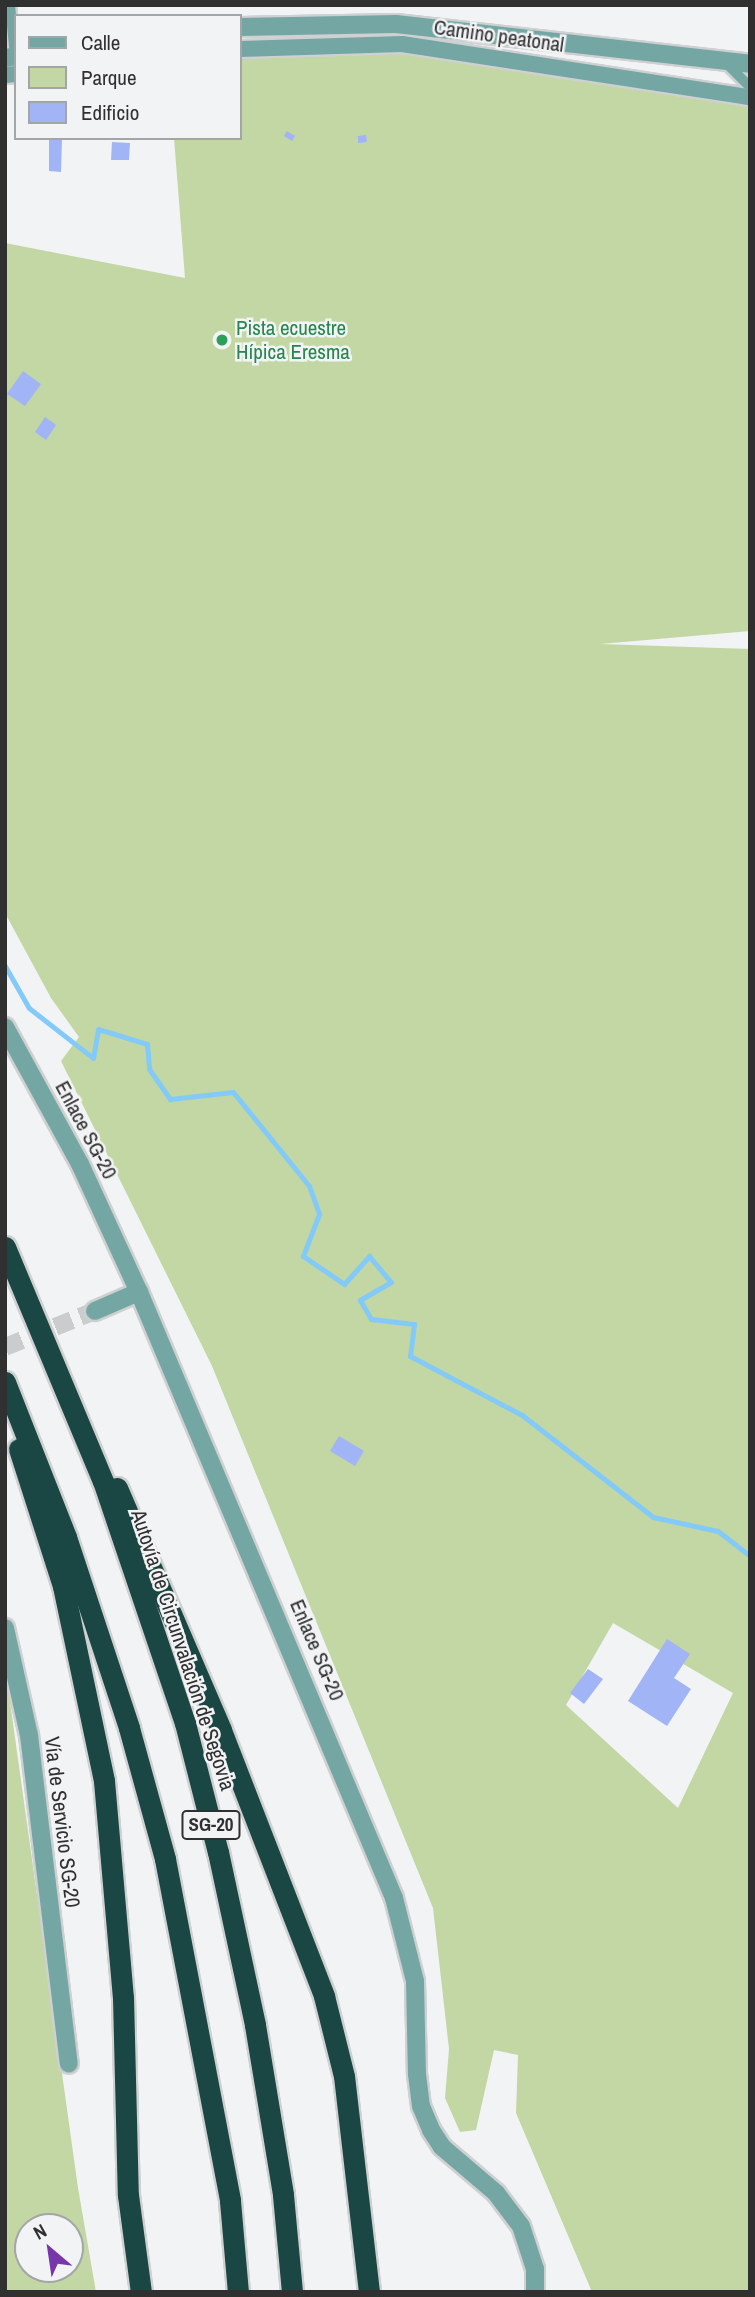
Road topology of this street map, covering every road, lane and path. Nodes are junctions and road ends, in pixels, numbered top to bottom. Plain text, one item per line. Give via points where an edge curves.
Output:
1 (10, 5) edge
2 (242, 27) edge
3 (242, 49) edge
4 (13, 61) edge
5 (726, 63) junction
6 (750, 64) edge
7 (5, 75) edge
8 (750, 87) edge
9 (750, 97) edge
10 (5, 1027) edge
11 (5, 1247) edge
12 (139, 1292) junction
13 (95, 1311) tunnel mouth
14 (62, 1376) junction
15 (5, 1382) edge
16 (5, 1388) edge
17 (5, 1628) edge
18 (69, 2064) dead end
19 (141, 2292) edge
20 (238, 2292) edge
21 (292, 2292) edge
22 (369, 2292) edge
23 (535, 2292) edge

1 - 4 lane
2 - 5 street via 396,24
3 - 9 street, Camino peatonal via 402,44
4 - 7 street
5 - 6 street
5 - 8 lane
10 - 12 street, Enlace SG-20 via 80,1164
11 - 14 highway, Autovía de Circunvalación de Segovia / SG-20
12 - 13 street
12 - 23 street, Enlace SG-20 via 394,1898 415,1981 421,2106 442,2147 496,2193 521,2226 534,2269
14 - 21 highway, Autovía de Circunvalación de Segovia / SG-20 via 161,1650 218,1852 255,2025 283,2195
14 - 22 highway via 141,1535 324,1996 344,2076
15 - 20 highway, SG-20 via 66,1537 130,1728 165,1859 230,2201
16 - 19 highway via 21,1459 63,1586 104,1781 123,1997 128,2195
17 - 18 street, Vía de Servicio SG-20 via 29,1735

